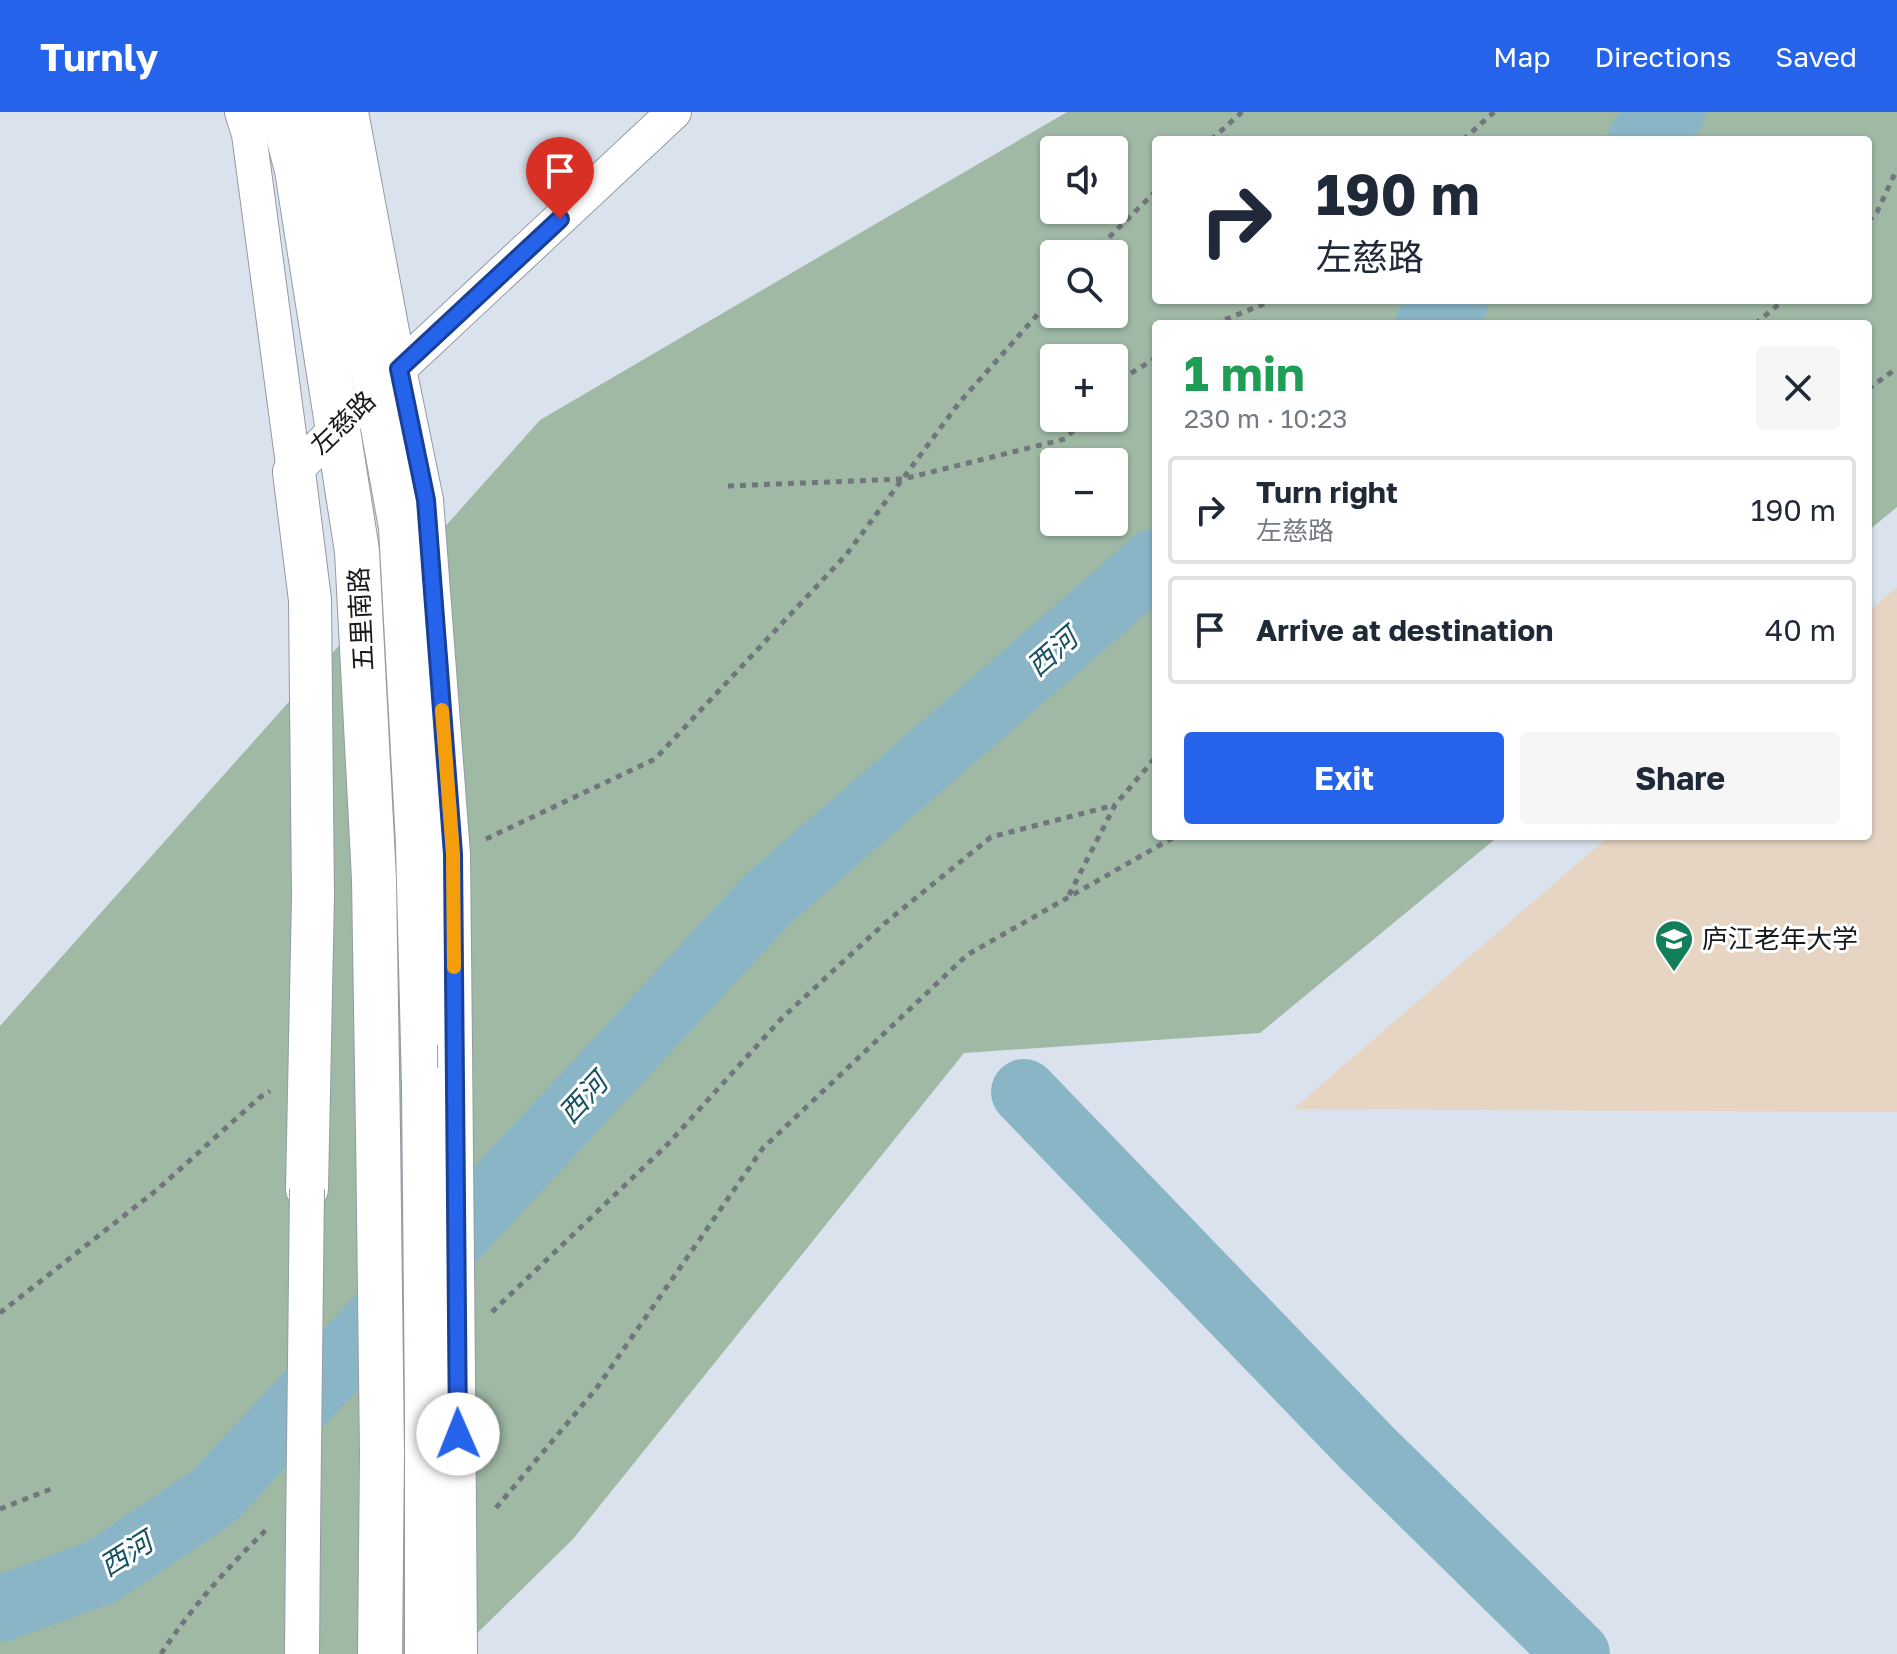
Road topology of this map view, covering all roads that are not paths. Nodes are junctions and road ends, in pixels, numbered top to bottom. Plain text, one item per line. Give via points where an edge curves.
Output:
1 (242, 112) edge
2 (282, 112) edge
3 (326, 112) edge
4 (351, 112) edge
5 (674, 112) edge
6 (388, 380) junction
7 (338, 426) junction
8 (294, 472) junction
9 (307, 1189) joint
10 (302, 1654) edge
11 (380, 1654) edge
12 (427, 1654) edge
13 (460, 1654) edge

1 - 8 street
2 - 7 main road, 五里南路 via 297,170
3 - 6 main road, 五里南路
4 - 6 street
5 - 6 street, 左慈路
6 - 7 street, 左慈路
6 - 12 main road, 五里南路, bridge via 418,844
6 - 13 street, bridge via 426,500 453,854
7 - 8 street, 左慈路
7 - 11 main road, 五里南路, bridge via 357,551 374,879
8 - 9 street via 310,600 313,896
9 - 10 street, bridge

